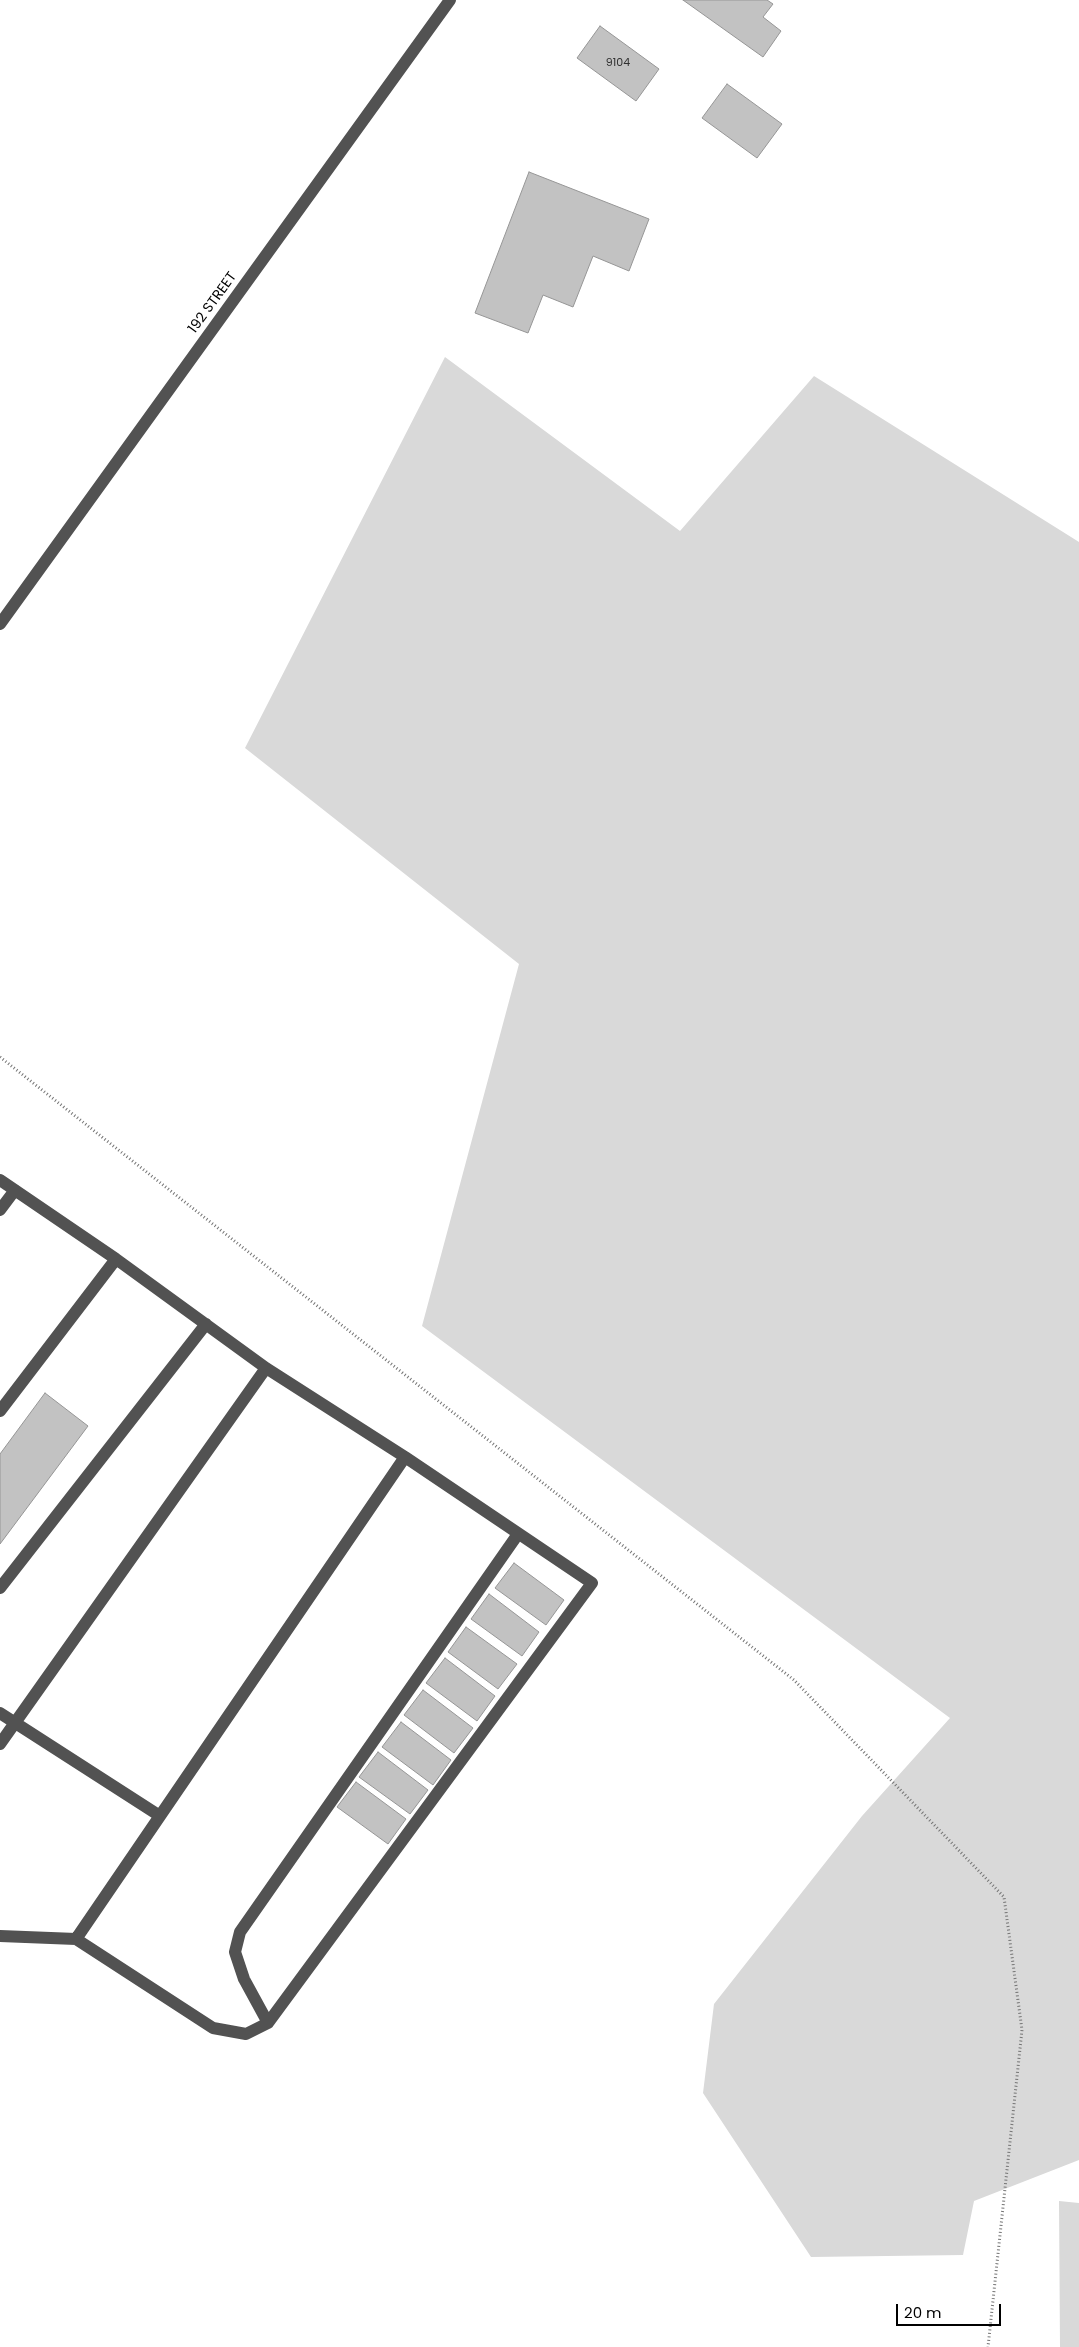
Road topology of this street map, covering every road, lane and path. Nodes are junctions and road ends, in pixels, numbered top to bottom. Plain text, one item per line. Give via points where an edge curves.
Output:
1 (450, 0) edge
2 (0, 624) edge
3 (0, 1057) edge
4 (0, 1180) edge
5 (15, 1190) junction
6 (0, 1210) edge
7 (116, 1259) junction
8 (206, 1324) junction
9 (266, 1368) junction
10 (0, 1411) edge
11 (405, 1457) junction
12 (518, 1534) junction
13 (0, 1588) edge
14 (0, 1713) edge
15 (15, 1722) junction
16 (0, 1744) edge
17 (160, 1816) junction
18 (0, 1936) edge
19 (76, 1939) junction
20 (268, 2023) junction
21 (988, 2347) edge

1 - 2 street, 192 STREET
3 - 21 path via 794,1680 1004,1897 1022,2030
4 - 5 street
5 - 6 street
5 - 7 street
7 - 8 street
7 - 10 street
8 - 9 street
8 - 13 street
9 - 11 street
9 - 15 street
11 - 12 street
11 - 17 street
12 - 20 street via 240,1932 235,1952 244,1979
12 - 20 street via 592,1583
14 - 15 street
15 - 16 street
15 - 17 street
17 - 19 street
18 - 19 street
19 - 20 street via 213,2028 246,2034

